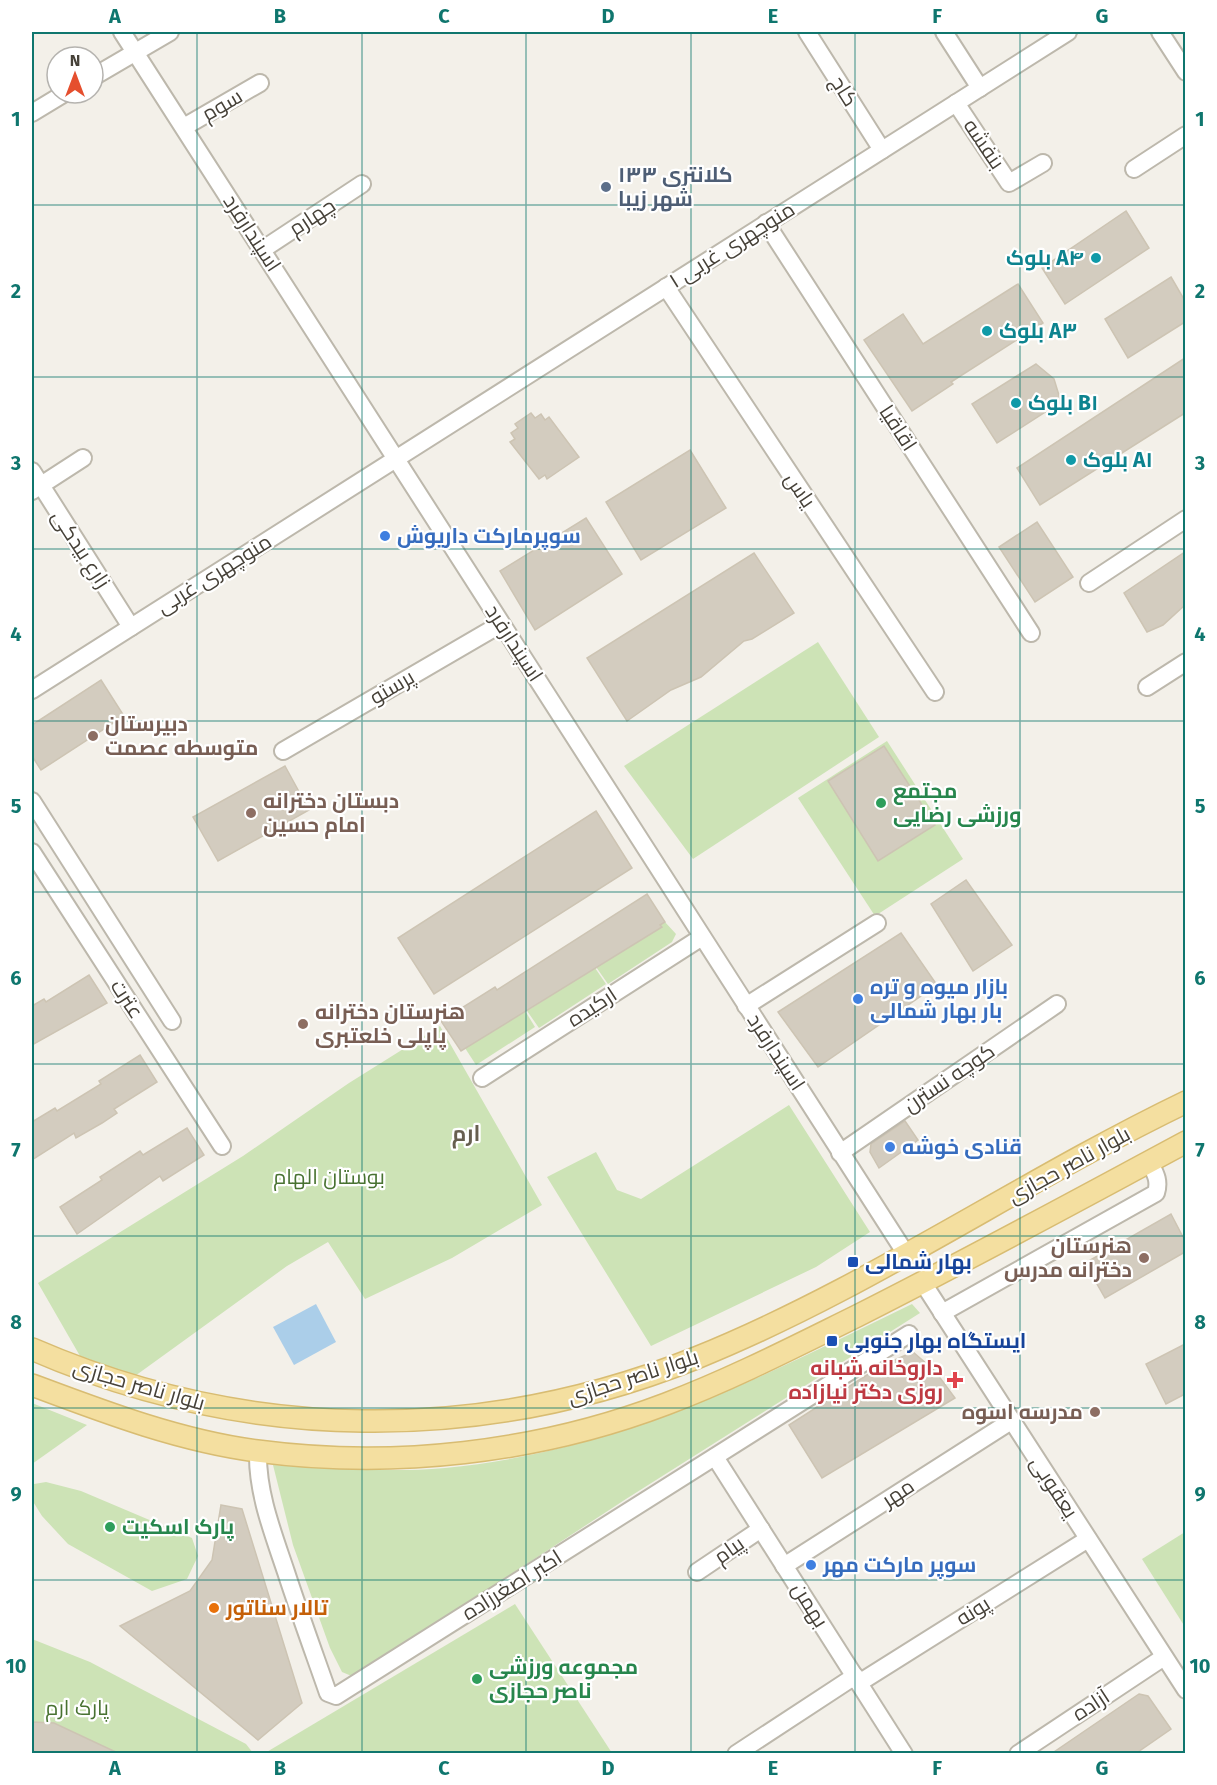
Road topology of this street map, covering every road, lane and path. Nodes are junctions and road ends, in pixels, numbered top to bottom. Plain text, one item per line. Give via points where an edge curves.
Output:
1 (122, 32) edge
2 (170, 32) edge
3 (807, 32) edge
4 (944, 32) edge
5 (1068, 32) edge
6 (1160, 32) edge
7 (136, 52) junction
8 (105, 70) edge
9 (1185, 72) edge
10 (260, 83) dead end
11 (980, 88) junction
12 (956, 103) junction
13 (45, 105) edge
14 (32, 112) edge
15 (184, 127) junction
16 (1185, 135) edge
17 (882, 150) junction
18 (1043, 163) dead end
19 (1134, 169) dead end
20 (362, 184) dead end
21 (766, 223) junction
22 (262, 250) junction
23 (666, 287) junction
24 (83, 458) dead end
25 (396, 459) junction
26 (34, 482) edge
27 (1185, 519) edge
28 (1089, 583) dead end
29 (501, 624) junction
30 (131, 627) junction
31 (1031, 633) dead end
32 (1185, 662) edge
33 (1147, 687) dead end
34 (32, 690) edge
35 (935, 692) dead end
36 (283, 751) dead end
37 (32, 801) edge
38 (32, 852) edge
39 (878, 923) dead end
40 (702, 937) junction
41 (1057, 1004) dead end
42 (746, 1006) junction
43 (172, 1021) dead end
44 (482, 1078) dead end
45 (1181, 1104) edge
46 (1185, 1142) edge
47 (222, 1146) dead end
48 (840, 1153) junction
49 (1149, 1161) junction
50 (906, 1254) junction
51 (923, 1283) junction
52 (942, 1313) junction
53 (909, 1334) dead end
54 (32, 1349) edge
55 (32, 1385) edge
56 (1011, 1420) junction
57 (258, 1452) junction
58 (715, 1457) junction
59 (760, 1528) junction
60 (1088, 1539) junction
61 (784, 1566) junction
62 (697, 1572) dead end
63 (1164, 1657) junction
64 (857, 1679) junction
65 (1185, 1690) edge
66 (736, 1754) edge
67 (904, 1754) edge
68 (1018, 1754) edge

1 - 7 street, اسپندارفرد
2 - 7 street
3 - 17 street, کاج
4 - 11 street
5 - 11 street, منوچهری غربی ۱
6 - 9 street
7 - 8 street
7 - 15 street, اسپندارفرد
10 - 15 street, سوم
11 - 12 street, منوچهری غربی ۱
12 - 17 street, منوچهری غربی ۱
12 - 18 street, بنفشه via 1009,183
13 - 14 street
15 - 22 street, اسپندارفرد
16 - 19 street
17 - 21 street, منوچهری غربی ۱
20 - 22 street, چهارم
21 - 23 street, منوچهری غربی ۱
21 - 31 street, اقاقیا
22 - 25 street, اسپندارفرد
23 - 25 street, منوچهری غربی ۱
23 - 35 street, یاس
24 - 26 street
25 - 29 street, اسپندارفرد
25 - 30 street, منوچهری غربی
26 - 30 street, زارع بیدکی
27 - 28 street
29 - 36 street, پرستو
29 - 40 street, اسپندارفرد
30 - 34 street, منوچهری غربی
32 - 33 street
37 - 43 street
38 - 47 street, عترت
39 - 42 street
40 - 42 street, اسپندارفرد
40 - 44 street, ارکیده
41 - 48 street, کوچه نسترن
42 - 48 street, اسپندارفرد
45 - 50 main road, بلوار ناصر حجازی
46 - 49 main road, بلوار ناصر حجازی
48 - 50 street, اسپندارفرد
49 - 51 main road, بلوار ناصر حجازی
49 - 52 street via 1159,1184 1156,1193
50 - 54 main road, بلوار ناصر حجازی via 774,1323 696,1358 621,1385 551,1404 469,1418 398,1422 292,1419 138,1389 83,1372
51 - 52 street, یعقوبی
51 - 57 main road, بلوار ناصر حجازی via 726,1380 589,1430 439,1455
52 - 56 street, یعقوبی
53 - 58 street, اکبر اصغرزاده
55 - 57 main road, بلوار ناصر حجازی via 113,1416
56 - 60 street, یعقوبی
56 - 61 street, مهر
57 - 58 street, اکبر اصغرزاده via 262,1494 279,1551 328,1693 332,1695
58 - 59 street, بهمن
59 - 61 street, بهمن
59 - 62 street, پیام
60 - 63 street, یعقوبی
60 - 64 street, پونه
61 - 64 street, بهمن
63 - 65 street, یعقوبی
63 - 68 street, آزاده
64 - 66 street, پونه
64 - 67 street, بهمن

